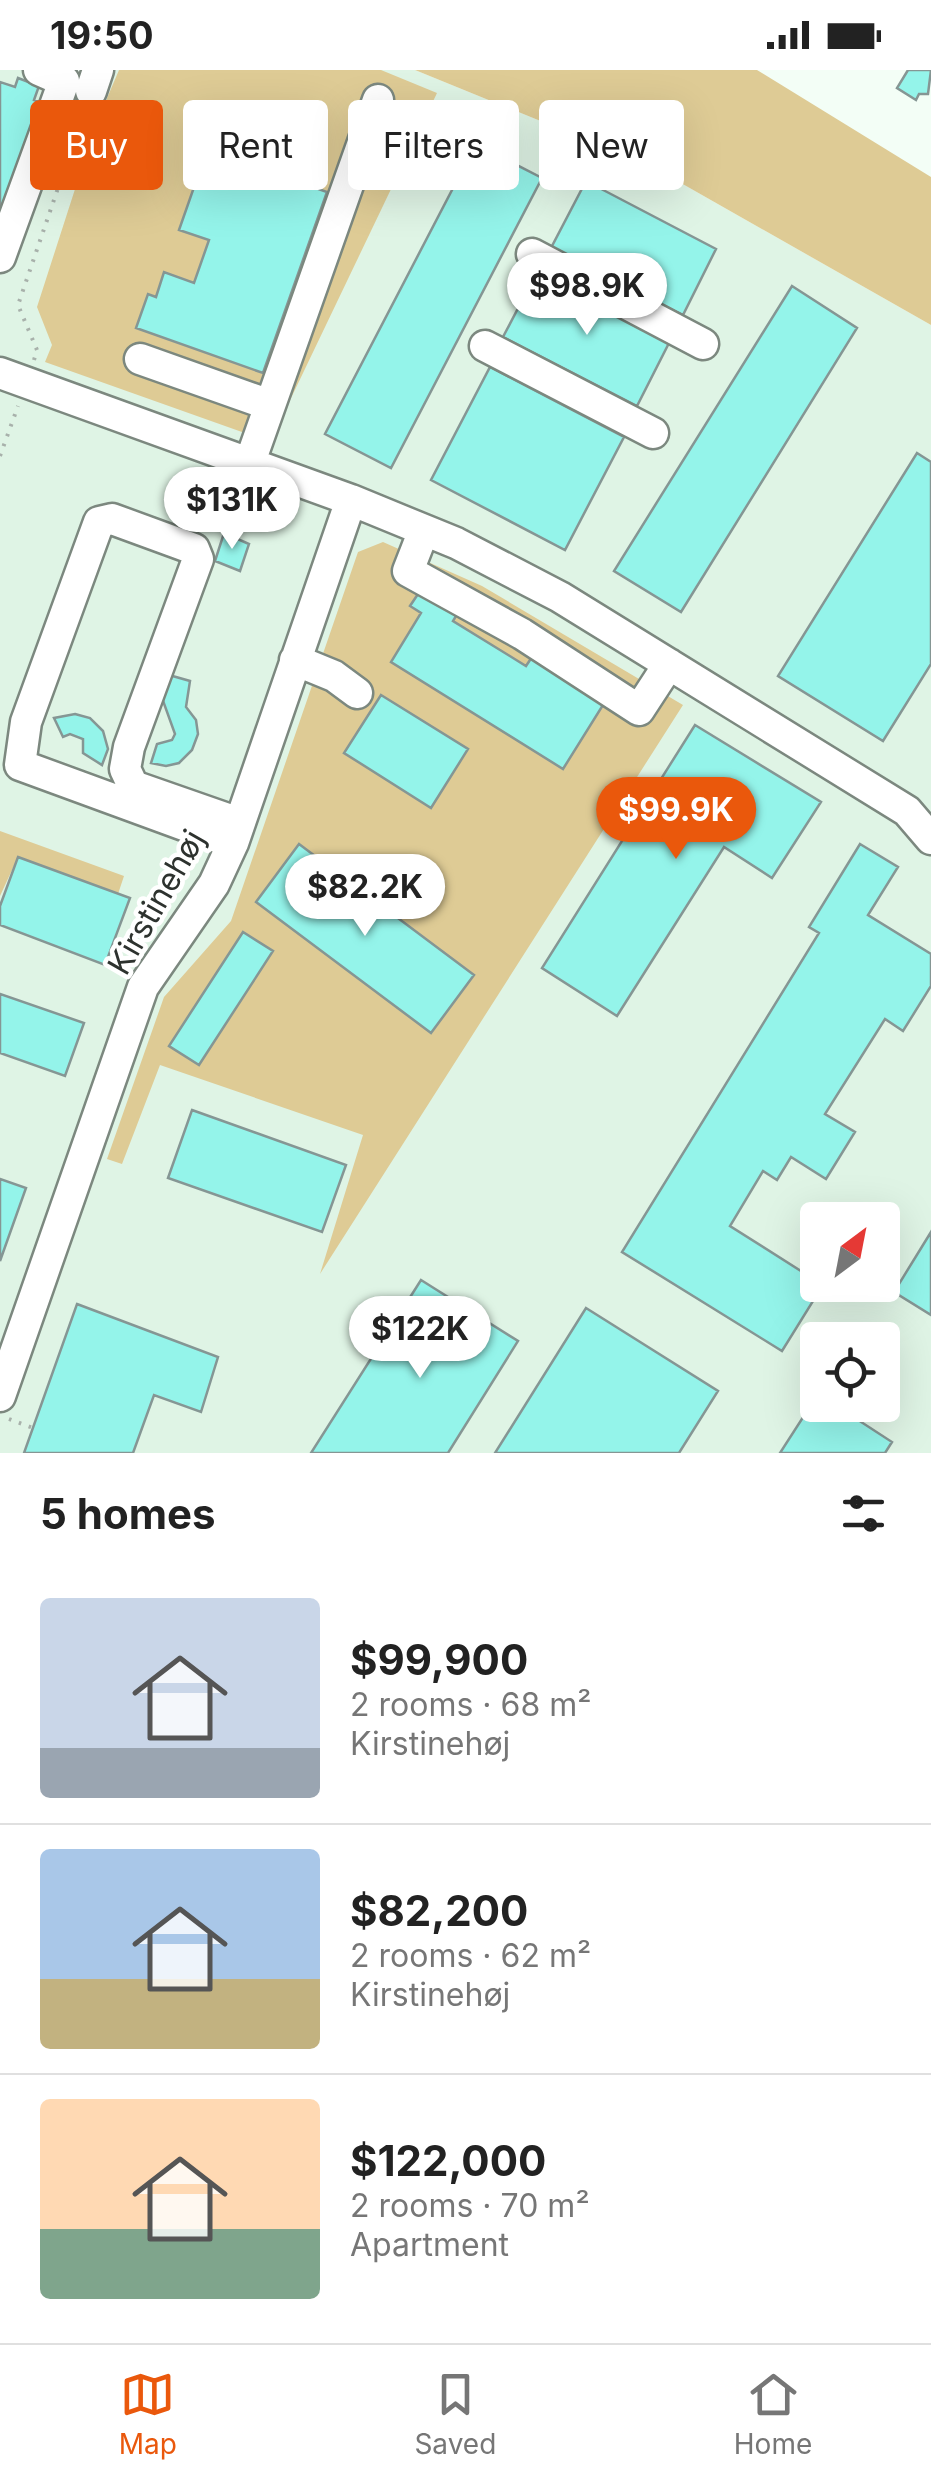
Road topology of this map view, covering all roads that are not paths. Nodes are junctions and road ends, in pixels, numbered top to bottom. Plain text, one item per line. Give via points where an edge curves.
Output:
1 (39, 70) edge
2 (348, 185) edge
3 (532, 254) dead end
4 (0, 257) edge
5 (703, 344) dead end
6 (485, 346) dead end
7 (140, 359) dead end
8 (14, 376) edge
9 (270, 405) junction
10 (653, 433) dead end
11 (250, 462) junction
12 (351, 500) junction
13 (424, 530) junction
14 (296, 660) junction
15 (668, 664) junction
16 (357, 693) dead end
17 (236, 833) junction
18 (931, 839) edge
19 (0, 1396) edge

1 - 4 street via 64,82
2 - 9 street
3 - 5 street
6 - 10 street
7 - 9 street
8 - 11 street
9 - 11 street
11 - 12 street
12 - 13 street
12 - 14 street, Kirstinehøj
13 - 15 street via 560,597
13 - 15 street via 408,571 639,710
14 - 16 street
14 - 17 street, Kirstinehøj
15 - 18 street via 907,811
17 - 17 street via 132,786 129,746 198,560 194,549 112,519 99,522 26,722 20,765
17 - 19 street, Kirstinehøj via 214,884 143,987

